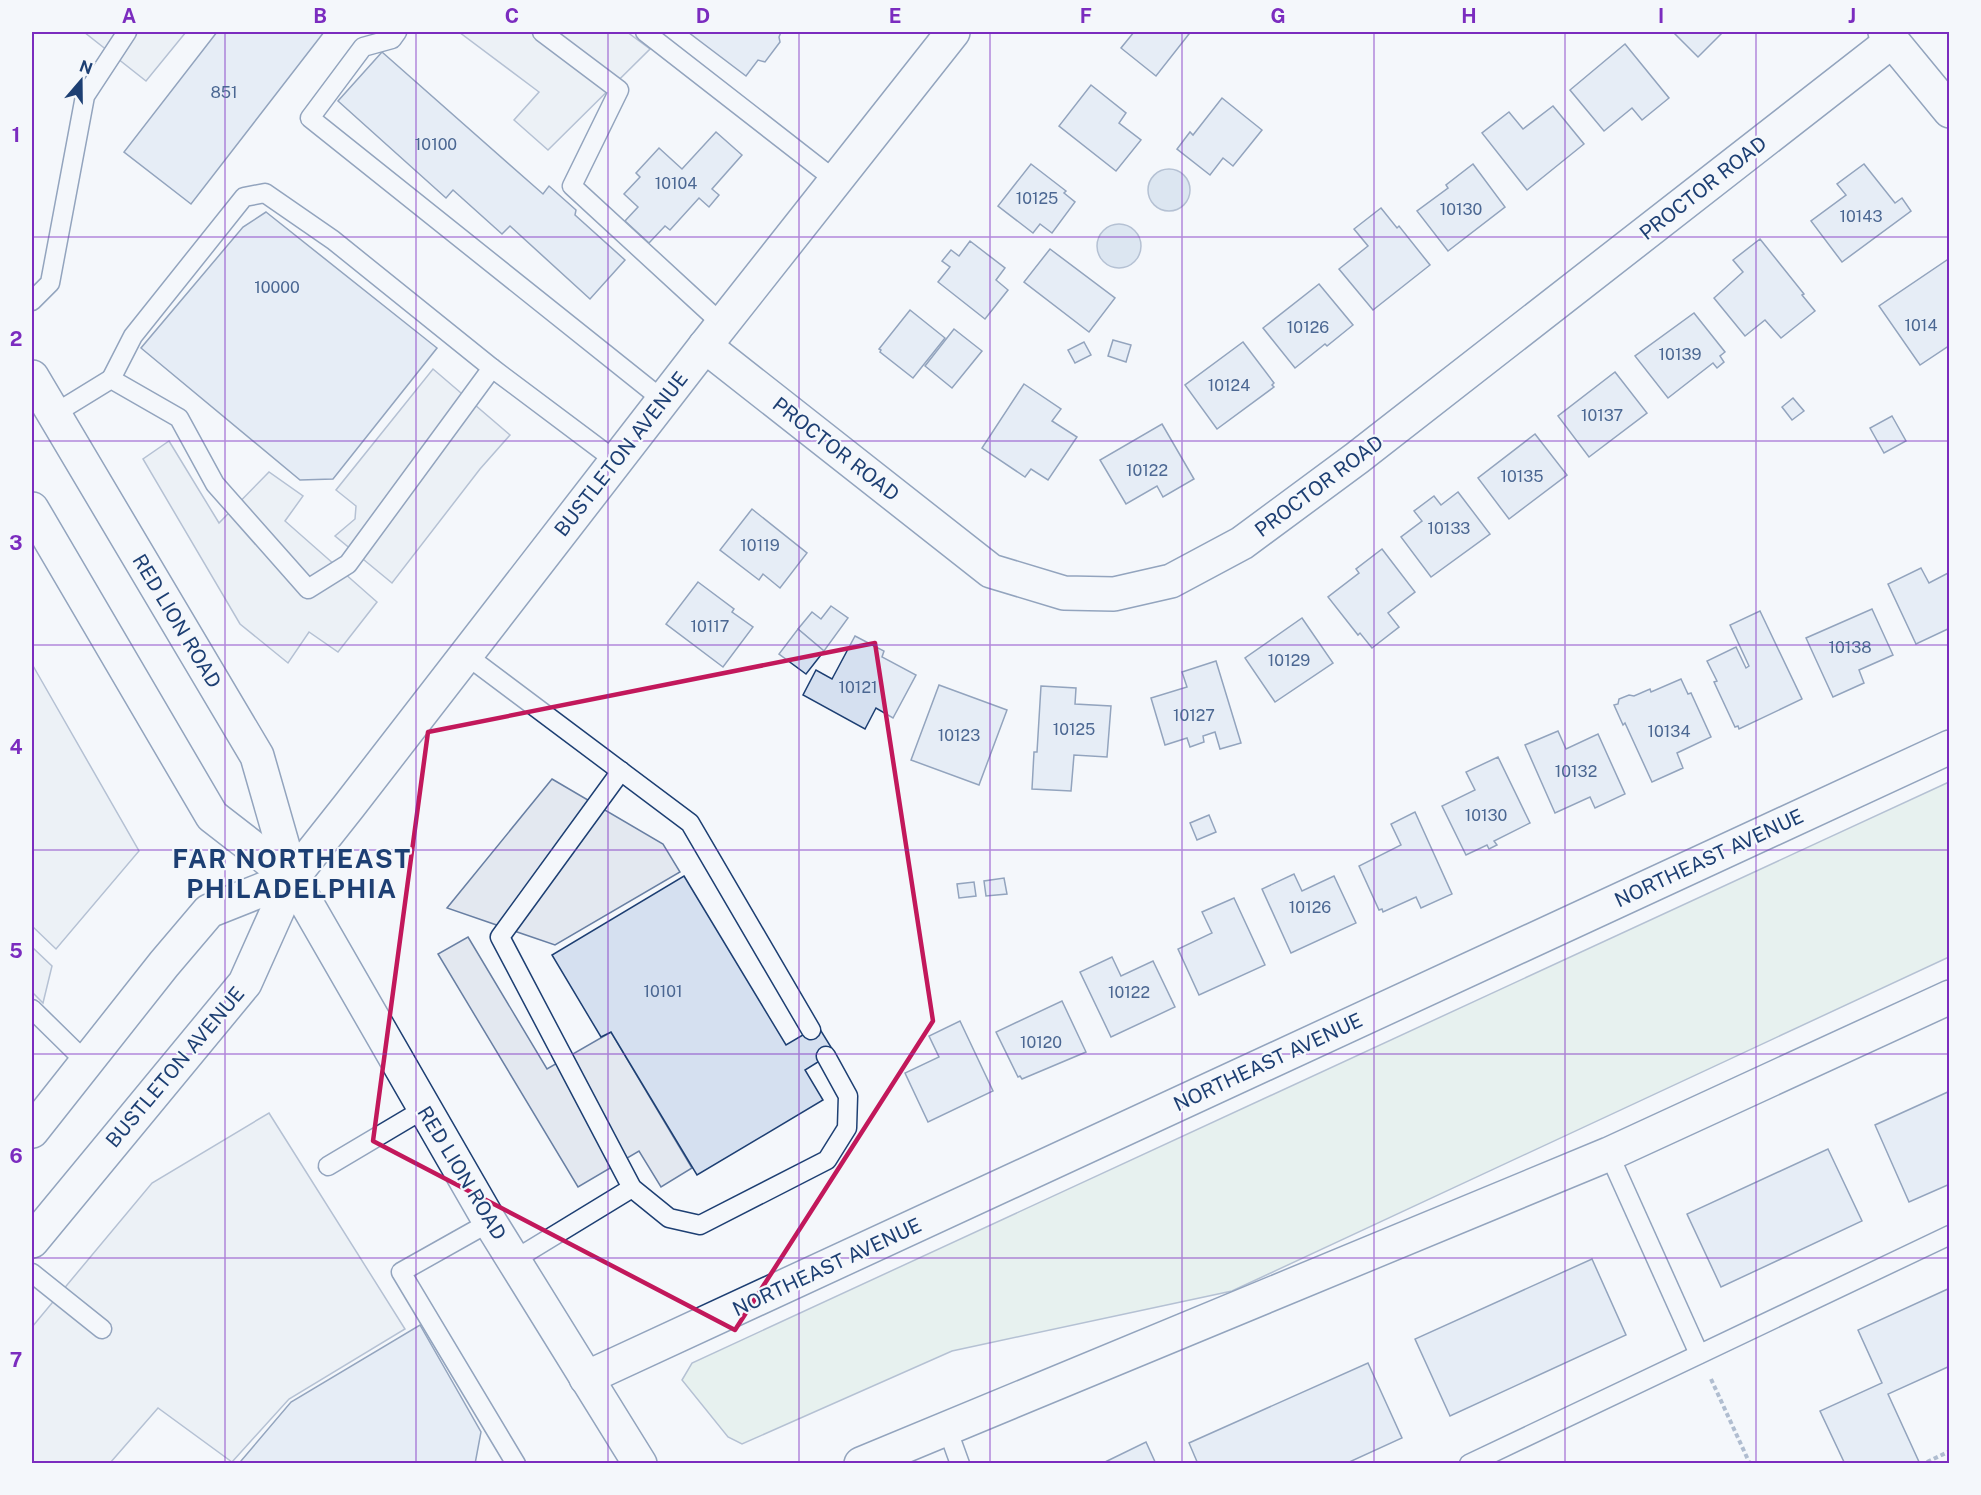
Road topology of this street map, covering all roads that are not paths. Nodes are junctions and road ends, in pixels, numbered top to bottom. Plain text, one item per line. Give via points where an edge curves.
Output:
1 (127, 32) edge
2 (397, 32) edge
3 (542, 32) edge
4 (645, 32) edge
5 (953, 32) edge
6 (1888, 36) edge
7 (1950, 111) edge
8 (835, 180) junction
9 (32, 301) edge
10 (714, 335) junction
11 (492, 368) junction
12 (32, 377) edge
13 (111, 379) junction
14 (663, 400) junction
15 (54, 414) junction
16 (616, 461) junction
17 (32, 509) edge
18 (466, 655) junction
19 (1950, 747) edge
20 (621, 771) junction
21 (292, 878) junction
22 (1950, 997) edge
23 (32, 1009) edge
24 (811, 1030) dead end
25 (826, 1056) dead end
26 (86, 1062) junction
27 (424, 1109) junction
28 (32, 1131) edge
29 (1609, 1154) junction
30 (328, 1166) dead end
31 (632, 1188) junction
32 (490, 1222) junction
33 (1950, 1235) edge
34 (32, 1241) edge
35 (514, 1260) junction
36 (32, 1273) edge
37 (102, 1329) dead end
38 (1699, 1354) junction
39 (586, 1378) junction
40 (947, 1428) junction
41 (516, 1464) edge
42 (640, 1464) edge
43 (861, 1464) edge
44 (960, 1464) edge
45 (1469, 1464) edge

1 - 9 lane via 85,96 51,283
2 - 14 lane via 392,39 363,47 310,118
3 - 10 lane via 620,90 572,186
4 - 8 lane
5 - 8 street, BUSTLETON AVENUE
6 - 7 street
6 - 10 street, PROCTOR ROAD via 1338,472 1242,543 1171,581 1114,594 1064,593 991,571
8 - 10 street, BUSTLETON AVENUE
10 - 14 street, BUSTLETON AVENUE
11 - 13 lane via 333,240 265,193 244,197 134,336
11 - 13 lane via 348,564 308,589 215,484 179,418
11 - 16 lane
12 - 15 street, RED LION ROAD
13 - 15 lane
14 - 16 street, BUSTLETON AVENUE
15 - 21 street, RED LION ROAD via 257,756
16 - 18 street, BUSTLETON AVENUE
17 - 21 street, RED LION ROAD via 212,816
18 - 20 lane
18 - 21 street, BUSTLETON AVENUE
19 - 39 street, NORTHEAST AVENUE
20 - 24 lane via 690,823
20 - 31 lane via 500,937
21 - 26 street via 209,911
21 - 27 street, RED LION ROAD
21 - 34 street, BUSTLETON AVENUE via 245,983
22 - 29 street
23 - 26 lane
25 - 31 lane via 848,1096 848,1128 827,1160 700,1225 669,1218
26 - 28 street
27 - 30 lane
27 - 32 street, RED LION ROAD
29 - 38 lane
29 - 40 street
31 - 35 lane
32 - 35 street, RED LION ROAD
32 - 41 lane via 400,1272
33 - 38 lane
35 - 39 street, RED LION ROAD
36 - 37 lane
38 - 45 lane
39 - 42 street, RED LION ROAD
40 - 43 street
40 - 44 lane

